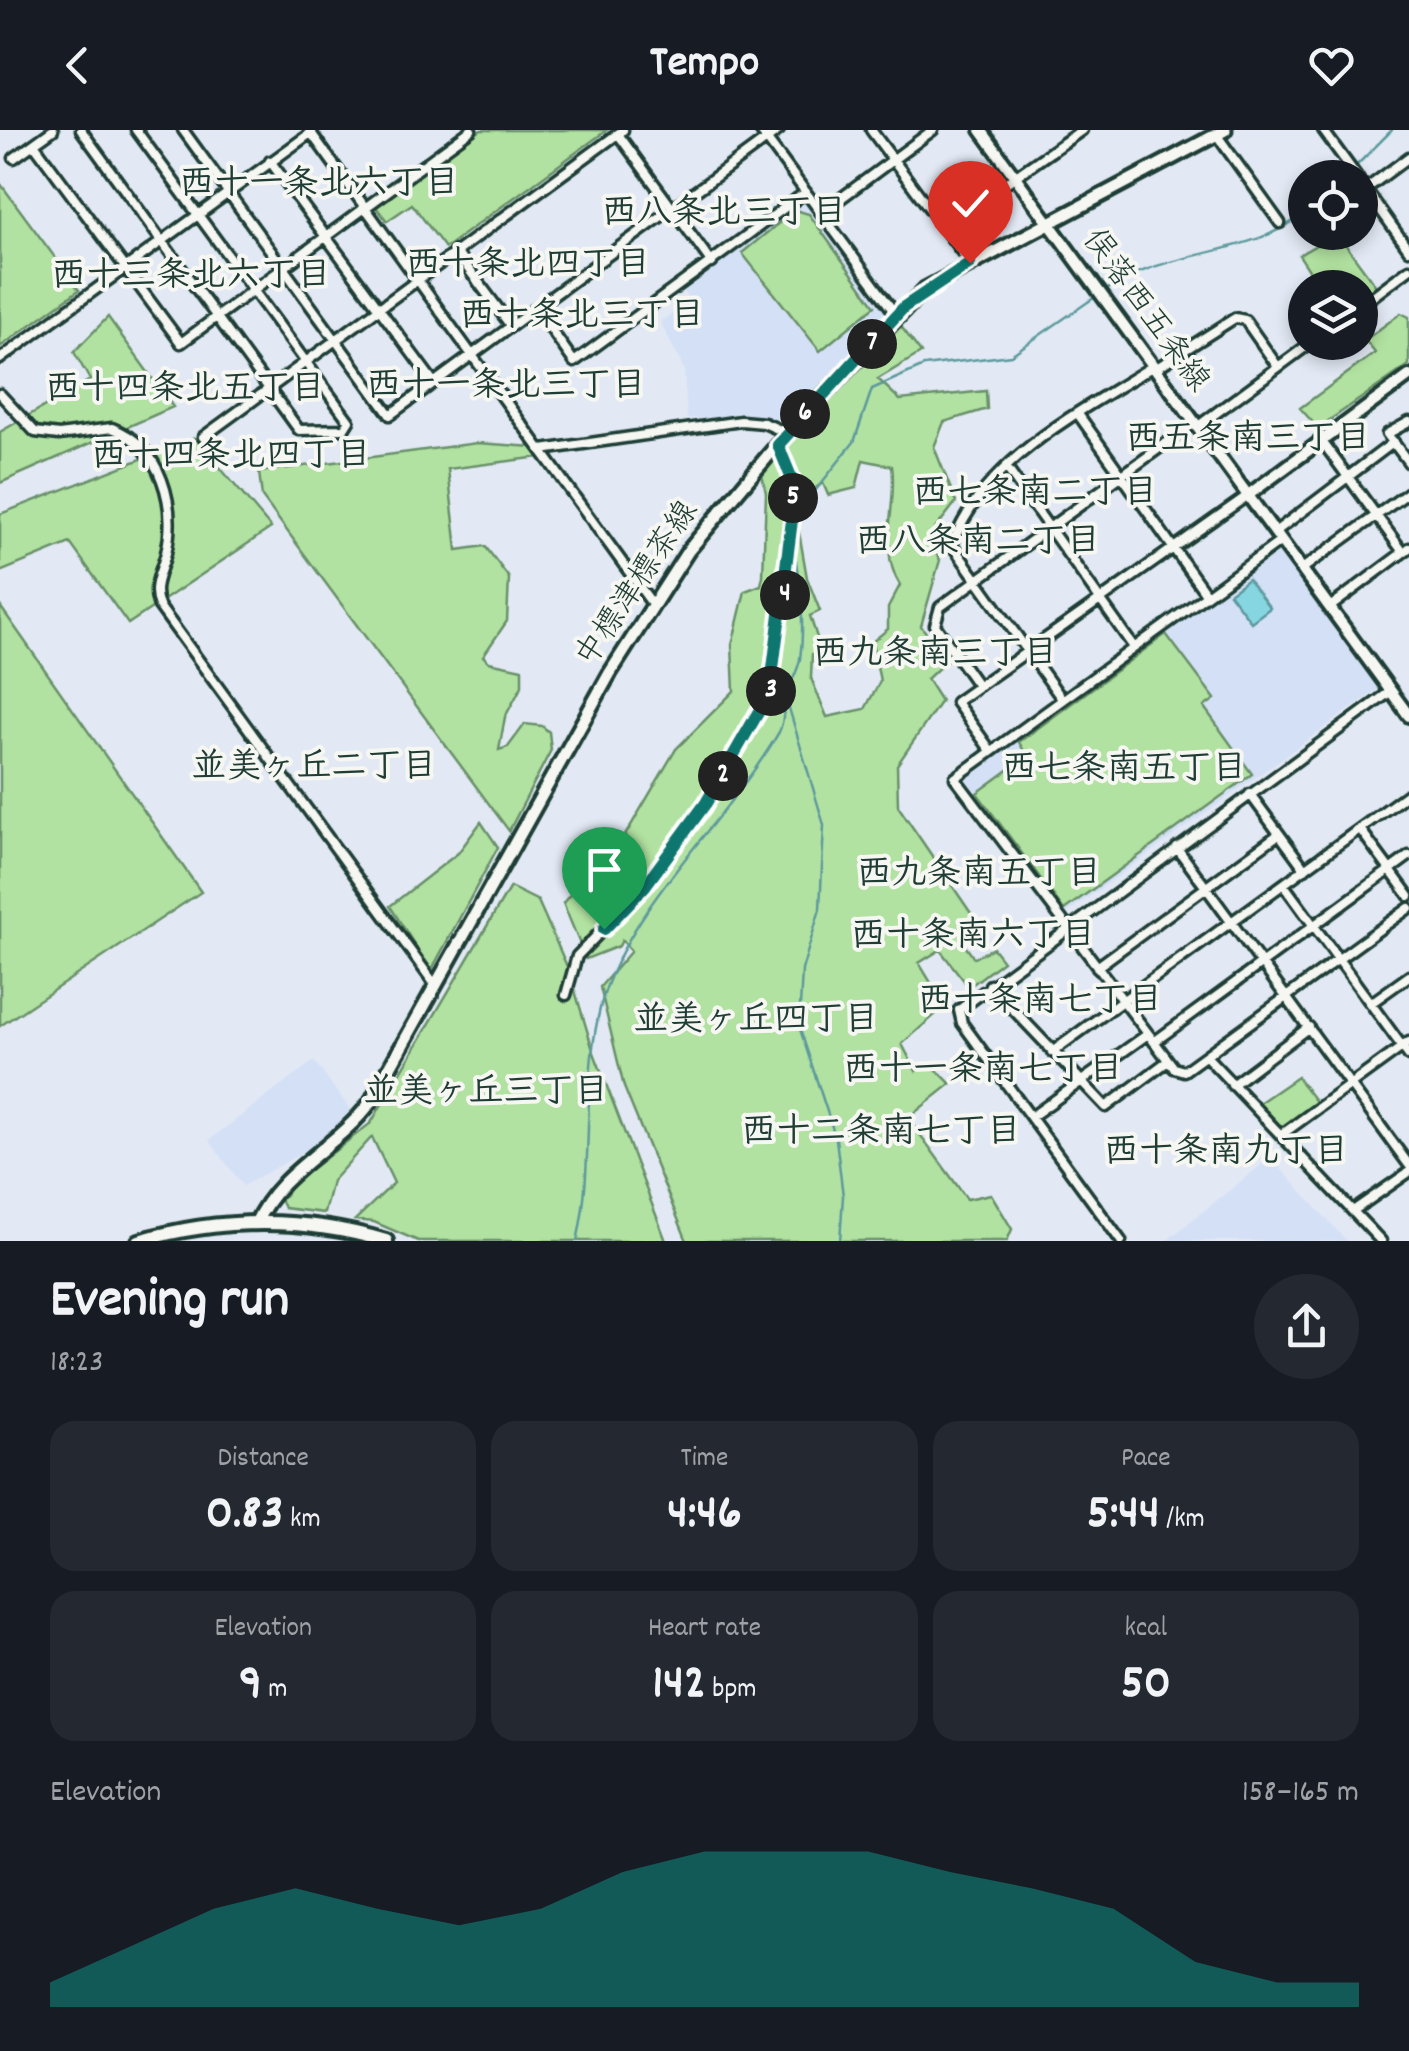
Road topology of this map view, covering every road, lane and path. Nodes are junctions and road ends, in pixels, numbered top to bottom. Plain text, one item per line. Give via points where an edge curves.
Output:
1 (53, 130) edge
2 (81, 130) edge
3 (136, 130) edge
4 (184, 130) edge
5 (472, 130) edge
6 (760, 130) edge
7 (779, 130) edge
8 (871, 130) edge
9 (933, 130) edge
10 (981, 130) edge
11 (1082, 130) edge
12 (1324, 130) edge
13 (311, 131) edge
14 (620, 132) edge
15 (1214, 133) edge
16 (767, 139) junction
17 (34, 144) junction
18 (1409, 157) edge
19 (14, 158) dead end
20 (893, 159) junction
21 (1345, 160) edge
22 (270, 162) junction
23 (1378, 169) edge
24 (1016, 177) junction
25 (227, 192) junction
26 (806, 192) junction
27 (1378, 206) edge
28 (365, 207) junction
29 (672, 210) junction
30 (820, 212) junction
31 (198, 214) junction
32 (1047, 221) junction
33 (1280, 223) dead end
34 (943, 227) junction
35 (327, 236) junction
36 (162, 240) junction
37 (1409, 250) edge
38 (455, 252) junction
39 (712, 263) junction
40 (970, 263) junction
41 (124, 268) junction
42 (284, 268) junction
43 (1409, 269) edge
44 (418, 279) junction
45 (254, 290) junction
46 (1378, 292) edge
47 (378, 308) junction
48 (536, 308) junction
49 (218, 316) junction
50 (897, 316) junction
51 (511, 326) junction
52 (334, 341) junction
53 (472, 354) junction
54 (0, 358) edge
55 (1288, 360) edge
56 (306, 363) junction
57 (1154, 367) junction
58 (1278, 367) junction
59 (1409, 376) edge
60 (434, 383) junction
61 (270, 388) junction
62 (0, 394) edge
63 (1078, 414) junction
64 (1409, 422) edge
65 (1196, 425) junction
66 (787, 433) junction
67 (204, 437) dead end
68 (1321, 440) junction
69 (1394, 442) junction
70 (778, 445) junction
71 (542, 450) junction
72 (1409, 463) edge
73 (1006, 467) junction
74 (1119, 477) junction
75 (1348, 477) junction
76 (1409, 492) edge
77 (1247, 496) junction
78 (1376, 516) junction
79 (1049, 528) junction
80 (1278, 537) junction
81 (1171, 548) junction
82 (1406, 550) edge
83 (1302, 569) junction
84 (976, 580) junction
85 (1206, 594) junction
86 (1100, 599) junction
87 (653, 605) junction
88 (1330, 607) junction
89 (1133, 646) junction
90 (1028, 650) junction
91 (978, 686) junction
92 (1391, 691) junction
93 (1062, 699) junction
94 (1409, 716) edge
95 (991, 750) junction
96 (1409, 793) edge
97 (1250, 794) junction
98 (1360, 828) junction
99 (1278, 834) junction
100 (1177, 848) junction
101 (1409, 856) edge
102 (1305, 869) junction
103 (1390, 870) junction
104 (1284, 885) junction
105 (1206, 887) junction
106 (1409, 896) edge
107 (1409, 908) edge
108 (1232, 923) junction
109 (1314, 925) junction
110 (1068, 928) junction
111 (1338, 959) junction
112 (1262, 963) junction
113 (1097, 967) junction
114 (1409, 976) edge
115 (990, 985) junction
116 (437, 987) junction
117 (566, 994) dead end
118 (1286, 996) junction
119 (1123, 1001) junction
120 (1371, 1003) junction
121 (1309, 1028) junction
122 (1150, 1038) junction
123 (1406, 1044) edge
124 (1052, 1052) junction
125 (1206, 1056) junction
126 (1409, 1056) edge
127 (1168, 1061) junction
128 (1081, 1082) junction
129 (1350, 1084) junction
130 (1232, 1085) junction
131 (1030, 1117) junction
132 (1282, 1135) junction
133 (1409, 1168) edge
134 (1353, 1211) junction
135 (256, 1223) junction
136 (139, 1241) edge
137 (386, 1241) edge
138 (1120, 1241) edge
139 (1381, 1241) edge

1 - 17 street
2 - 36 street
3 - 31 street
4 - 25 street
5 - 28 street
6 - 16 street
7 - 16 street
8 - 20 street
9 - 20 street
10 - 24 main road, 俣落西五条線
11 - 24 street
12 - 21 street
13 - 22 street
13 - 28 street
14 - 29 street
14 - 38 street
15 - 32 main road, 中標津標茶線
15 - 33 street
16 - 26 street
16 - 29 street
17 - 19 street
17 - 41 street
18 - 23 street
20 - 30 street
20 - 34 street
22 - 25 street
22 - 35 street
24 - 32 main road, 俣落西五条線
24 - 34 street
25 - 31 street
25 - 42 street
26 - 30 street
26 - 39 street
27 - 37 street
28 - 35 street
28 - 44 street
29 - 39 street
29 - 48 street
30 - 50 street
31 - 36 street
31 - 45 street
32 - 40 main road, 中標津標茶線
32 - 57 main road, 俣落西五条線
34 - 40 street
35 - 42 street
35 - 47 street
36 - 41 street
36 - 49 street
38 - 44 street
38 - 51 street
39 - 48 street via 574,362
40 - 50 main road, 中標津標茶線 via 924,289
41 - 49 street via 181,343
41 - 54 street
42 - 45 street
42 - 52 street
43 - 46 street
44 - 47 street
44 - 53 street
45 - 49 street
45 - 56 street
47 - 52 street
47 - 60 street
48 - 51 street
49 - 61 street
50 - 66 main road, 中標津標茶線
51 - 53 street
52 - 56 street
52 - 60 street via 390,415
53 - 60 street
53 - 71 street
55 - 58 street
56 - 61 street
56 - 61 street via 349,421 344,429 300,430
57 - 58 street via 1235,318 1245,320
57 - 63 street
57 - 65 main road, 俣落西五条線
58 - 65 street
59 - 68 main road
61 - 67 street
62 - 116 street via 35,432 112,428 150,456 170,516 155,588 158,606
63 - 73 street
63 - 74 street
64 - 69 street via 1388,434
65 - 74 street
65 - 77 main road, 俣落西五条線
66 - 70 main road, 中標津標茶線
66 - 71 street via 741,421
68 - 75 street
68 - 77 main road
69 - 72 street
69 - 75 street
70 - 87 main road, 中標津標茶線 via 688,550
70 - 117 street via 796,489 770,692 706,803 645,886 577,956
71 - 87 street
73 - 79 street
73 - 84 street via 952,545
74 - 79 street
74 - 81 street
75 - 78 street
75 - 80 street
76 - 78 street
77 - 80 main road, 俣落西五条線
77 - 81 street
78 - 82 street
78 - 83 street
79 - 84 street
79 - 86 street
80 - 83 main road, 俣落西五条線
80 - 85 street
81 - 85 street
81 - 86 street
82 - 88 street
83 - 88 main road, 俣落西五条線
84 - 90 street
84 - 91 street via 934,619
85 - 89 street
86 - 89 street
86 - 90 street
87 - 116 main road, 中標津標茶線
88 - 92 main road, 俣落西五条線
89 - 93 street
90 - 91 street
90 - 93 street
91 - 95 street via 956,702
92 - 94 main road, 俣落西五条線
92 - 97 street
93 - 95 street
95 - 110 street via 955,778
96 - 98 street
97 - 99 street
97 - 100 street
98 - 102 street
98 - 103 street
99 - 102 street
99 - 105 street
100 - 105 street
100 - 110 street
101 - 103 street
102 - 104 street
103 - 106 street
103 - 109 street
104 - 108 street
104 - 109 street
105 - 108 street
105 - 113 street
107 - 111 street
108 - 112 street
108 - 119 street
109 - 111 street
109 - 112 street
110 - 113 street
110 - 115 street
111 - 118 street
111 - 120 street
112 - 118 street
112 - 122 street
113 - 119 street
114 - 120 street
115 - 124 street
115 - 131 street via 961,1007 959,1018
116 - 135 main road, 中標津標茶線 via 360,1116 277,1187
118 - 121 street
118 - 125 street
119 - 122 street
119 - 124 street
120 - 123 street
121 - 129 street
121 - 130 street
122 - 127 street
122 - 128 street
123 - 126 street
123 - 129 street
124 - 128 street
125 - 127 street via 1184,1071
125 - 130 street
127 - 128 street via 1106,1108
128 - 131 street
129 - 132 street
129 - 133 street
130 - 132 street
131 - 138 street
132 - 134 street
133 - 134 street
134 - 139 street
135 - 136 highway
135 - 137 highway

